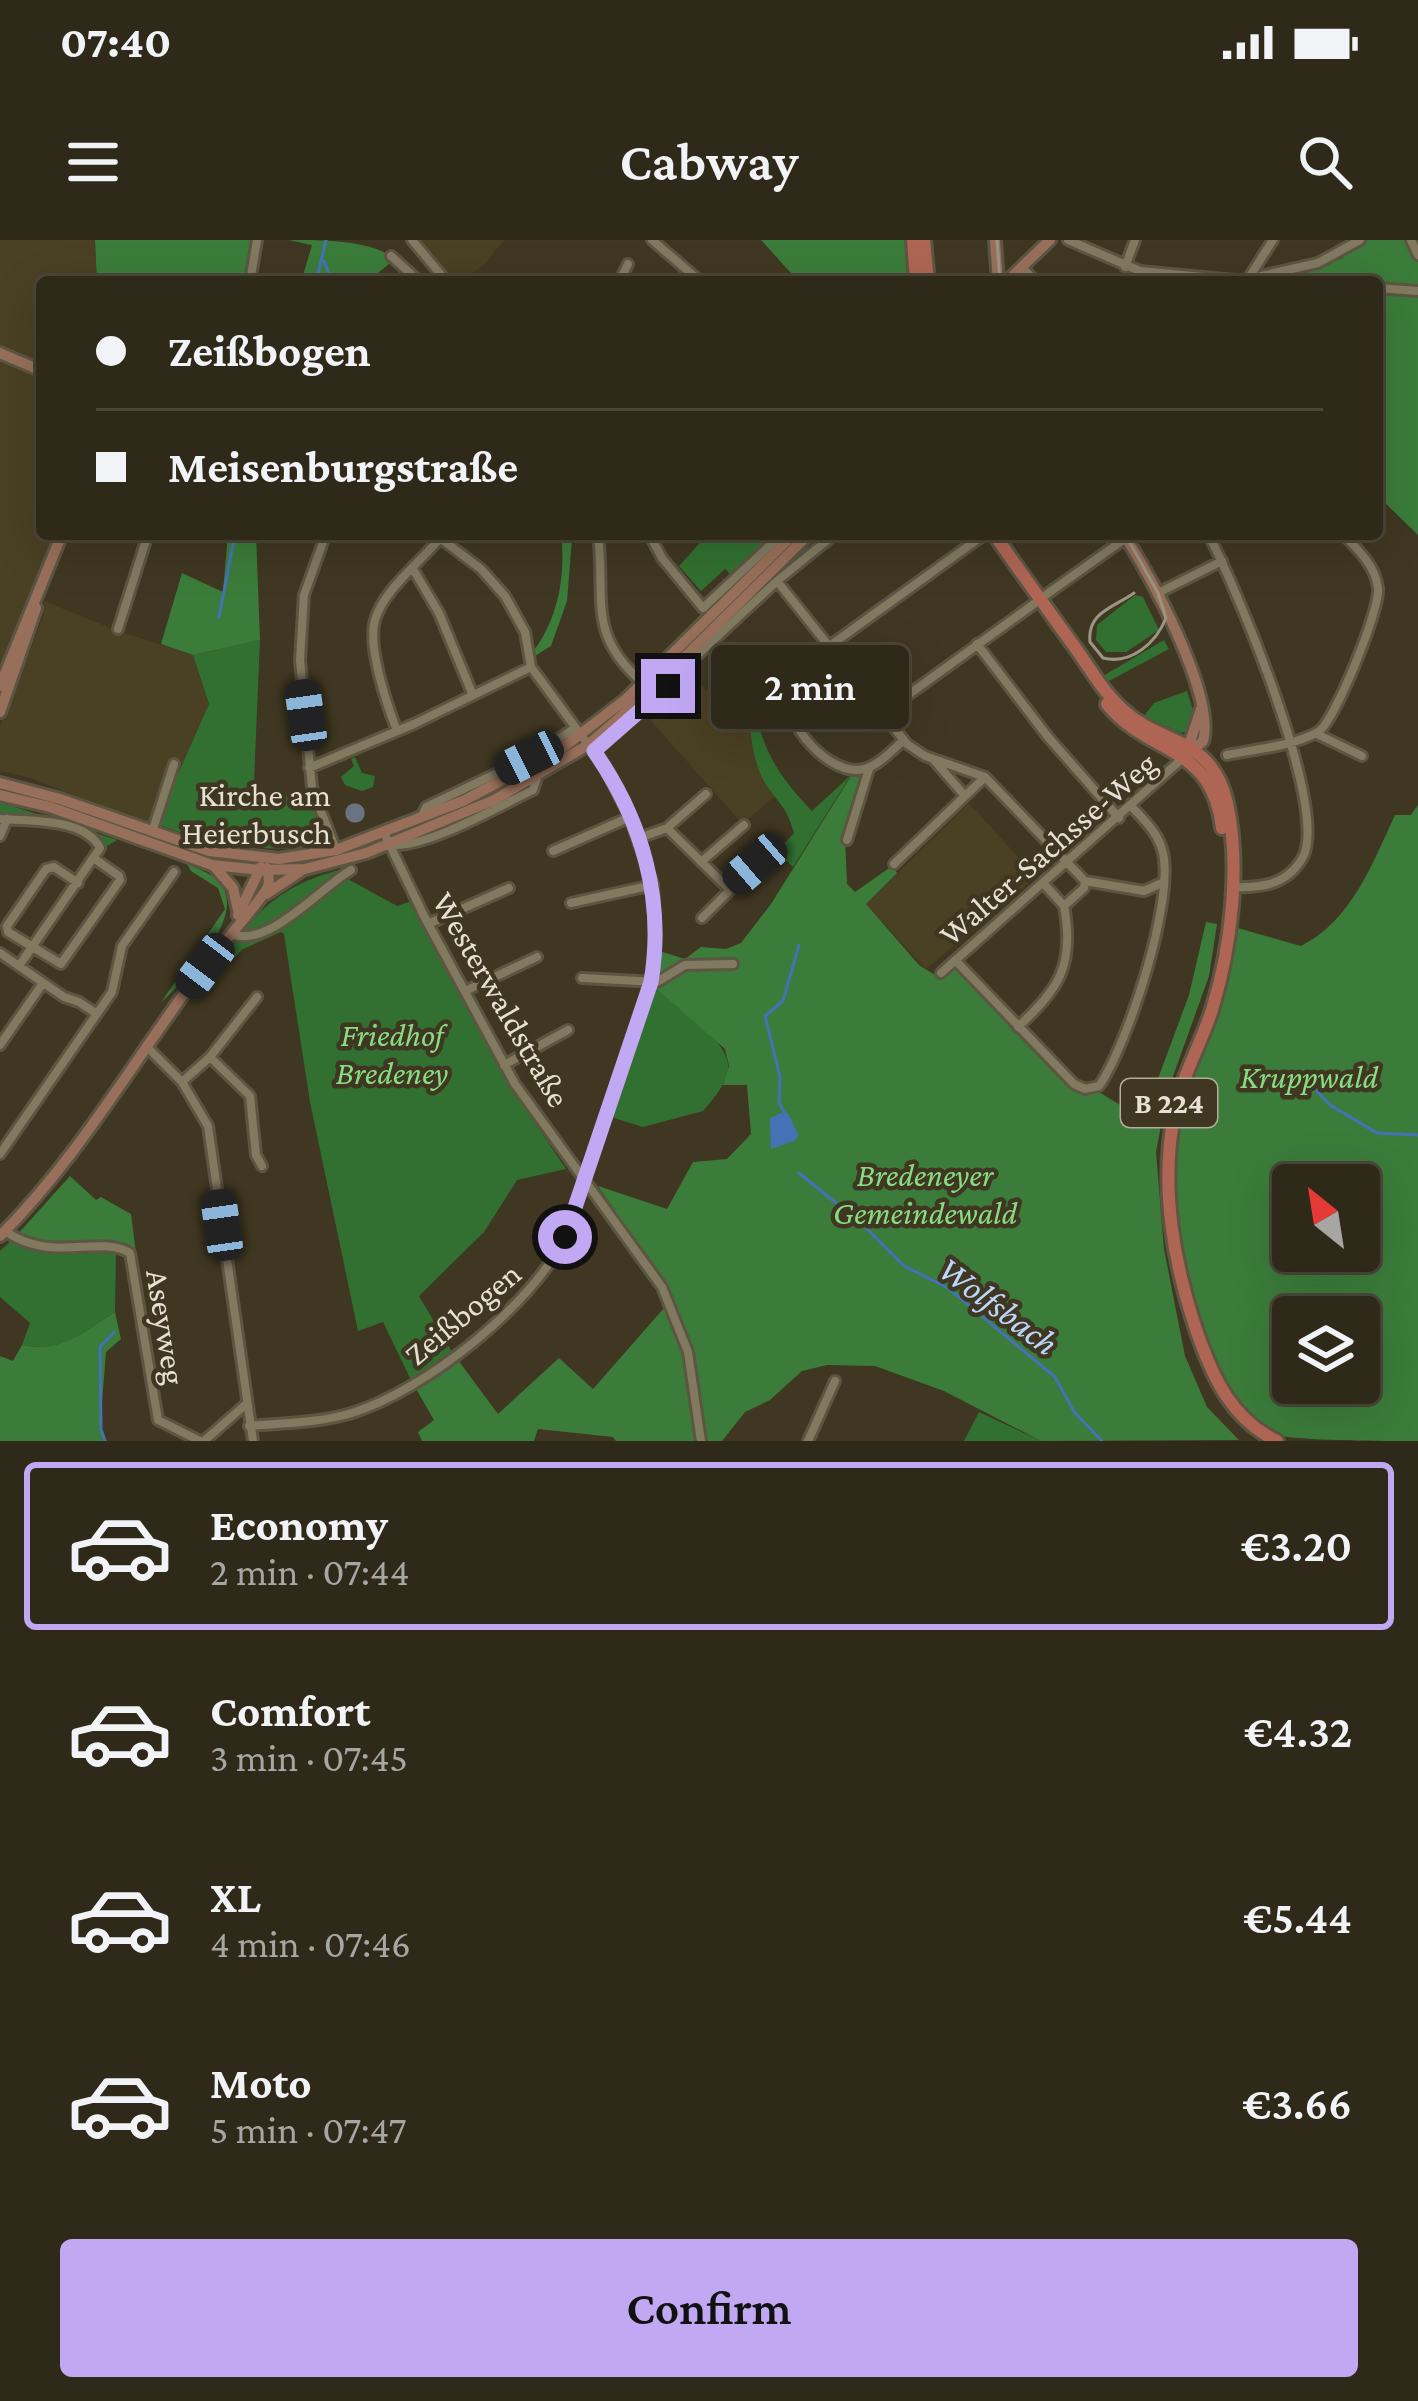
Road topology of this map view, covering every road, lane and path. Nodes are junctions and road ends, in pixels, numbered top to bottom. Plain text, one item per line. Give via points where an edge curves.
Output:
1 (257, 240) edge
2 (412, 240) edge
3 (652, 240) edge
4 (913, 240) edge
5 (924, 240) edge
6 (995, 240) edge
7 (1050, 240) edge
8 (1068, 240) edge
9 (1135, 240) edge
10 (1273, 240) edge
11 (1360, 240) edge
12 (1411, 240) edge
13 (391, 256) dead end
14 (1418, 256) edge
15 (997, 260) junction
16 (628, 264) dead end
17 (1028, 264) junction
18 (1125, 267) junction
19 (251, 276) edge
20 (413, 276) edge
21 (442, 276) edge
22 (622, 276) edge
23 (694, 276) edge
24 (916, 276) edge
25 (927, 276) edge
26 (1001, 276) edge
27 (1011, 276) edge
28 (1033, 276) edge
29 (1189, 276) edge
30 (1254, 276) edge
31 (1269, 276) edge
32 (1383, 288) edge
33 (1418, 291) edge
34 (0, 352) edge
35 (36, 367) edge
36 (60, 540) edge
37 (146, 540) edge
38 (324, 540) edge
39 (438, 540) edge
40 (446, 540) edge
41 (598, 540) edge
42 (652, 540) edge
43 (776, 540) edge
44 (788, 540) edge
45 (803, 540) edge
46 (828, 540) edge
47 (977, 540) edge
48 (990, 540) edge
49 (998, 540) edge
50 (1120, 540) edge
51 (1127, 540) edge
52 (1211, 540) edge
53 (1348, 540) edge
54 (1222, 561) junction
55 (413, 569) junction
56 (777, 581) junction
57 (1156, 594) junction
58 (38, 595) junction
59 (1037, 601) junction
60 (118, 629) dead end
61 (977, 644) junction
62 (831, 645) junction
63 (531, 667) junction
64 (643, 683) junction
65 (0, 686) edge
66 (472, 693) junction
67 (0, 712) edge
68 (883, 713) junction
69 (397, 731) junction
70 (1316, 734) junction
71 (584, 740) junction
72 (904, 740) junction
73 (1289, 741) junction
74 (1189, 751) junction
75 (1227, 755) dead end
76 (1362, 756) dead end
77 (933, 759) junction
78 (174, 764) dead end
79 (309, 768) junction
80 (869, 768) junction
81 (985, 777) junction
82 (0, 780) edge
83 (706, 794) dead end
84 (0, 795) edge
85 (965, 796) junction
86 (1132, 806) junction
87 (630, 817) junction
88 (1119, 818) junction
89 (4, 819) edge
90 (744, 825) dead end
91 (667, 828) junction
92 (152, 829) junction
93 (0, 836) edge
94 (639, 838) junction
95 (386, 839) junction
96 (847, 840) dead end
97 (137, 841) junction
98 (336, 850) junction
99 (553, 851) dead end
100 (95, 859) junction
101 (701, 862) junction
102 (1069, 862) junction
103 (755, 864) dead end
104 (894, 864) dead end
105 (212, 865) junction
106 (264, 866) junction
107 (305, 869) junction
108 (351, 870) dead end
109 (174, 872) dead end
110 (1085, 881) junction
111 (1164, 882) junction
112 (78, 884) junction
113 (1044, 884) junction
114 (653, 885) junction
115 (1231, 887) junction
116 (509, 888) dead end
117 (728, 888) junction
118 (1144, 891) junction
119 (259, 899) junction
120 (572, 903) dead end
121 (1064, 906) junction
122 (1160, 910) junction
123 (702, 918) dead end
124 (234, 924) junction
125 (428, 924) junction
126 (32, 948) junction
127 (0, 953) edge
128 (537, 957) dead end
129 (956, 961) junction
130 (734, 964) dead end
131 (20, 966) junction
132 (941, 973) dead end
133 (582, 978) dead end
134 (651, 982) junction
135 (44, 983) junction
136 (465, 991) junction
137 (257, 997) dead end
138 (97, 1014) junction
139 (1018, 1027) junction
140 (568, 1030) dead end
141 (0, 1045) edge
142 (146, 1046) junction
143 (210, 1057) junction
144 (504, 1064) junction
145 (182, 1082) junction
146 (0, 1154) edge
147 (262, 1166) dead end
148 (585, 1180) junction
149 (3, 1234) edge
150 (835, 1382) dead end
151 (246, 1404) junction
152 (249, 1426) junction
153 (202, 1441) edge
154 (253, 1441) edge
155 (700, 1441) edge
156 (808, 1441) edge
157 (1260, 1441) edge
158 (1277, 1441) edge

1 - 19 street
2 - 21 street
3 - 23 street
4 - 24 main road
5 - 25 main road
6 - 15 main road
7 - 17 main road
8 - 18 street
9 - 18 street
10 - 30 street
11 - 31 street via 1329,259
12 - 14 street
13 - 20 street
15 - 17 main road
15 - 26 main road
16 - 22 street
17 - 27 main road
17 - 28 street
18 - 29 street
32 - 33 street
34 - 35 main road
36 - 58 main road
37 - 60 street
38 - 79 street via 300,639
39 - 55 street
40 - 63 street, Zeißbogen via 505,596 525,632
41 - 64 street via 602,628
42 - 43 street via 704,608
44 - 64 main road
45 - 71 main road via 649,692
46 - 56 street
47 - 62 street
48 - 59 main road, B 224
49 - 59 main road, B 224
50 - 59 street
51 - 57 main road
52 - 54 street
53 - 70 street via 1372,571 1377,609 1334,716
54 - 57 street
54 - 73 street
55 - 66 street
55 - 69 street via 383,603 373,629
56 - 62 street
56 - 71 street
57 - 74 main road via 1200,696
58 - 65 main road
58 - 67 main road
59 - 61 street
59 - 74 main road, B 224 via 1119,718
61 - 68 street
61 - 88 street
62 - 68 street
62 - 80 street via 791,676 786,703 825,756 848,770
63 - 66 street
63 - 71 street, Zeißbogen
64 - 71 main road
66 - 69 street
68 - 72 street
69 - 79 street
70 - 73 street
70 - 76 street
71 - 87 street, Zeißbogen
71 - 95 main road
71 - 95 main road via 537,778
72 - 77 street
72 - 80 street
73 - 75 street
73 - 115 street via 1308,825 1303,857 1276,883
74 - 86 street, Walter-Sachsse-Weg
74 - 115 main road, B 224 via 1218,779 1227,804
74 - 157 main road, B 224 via 1217,803 1224,886 1210,989 1163,1133 1166,1237 1204,1372 1222,1405
77 - 81 street
77 - 85 street
78 - 92 street
79 - 98 street
80 - 96 street
81 - 85 street
81 - 102 street
82 - 92 main road
83 - 91 street
84 - 97 main road
85 - 104 street
86 - 88 street, Walter-Sachsse-Weg
86 - 111 street via 1160,841
87 - 94 street, Zeißbogen
87 - 99 street
88 - 102 street, Walter-Sachsse-Weg
89 - 93 street
89 - 100 street via 92,836 100,848
90 - 101 street
91 - 94 street
91 - 101 street
92 - 97 street
92 - 106 main road
94 - 114 street, Zeißbogen
95 - 98 main road
95 - 107 main road
95 - 125 street, Westerwaldstraße
97 - 105 main road
98 - 106 main road
100 - 112 street
100 - 126 street via 120,880 61,964
101 - 117 street
102 - 110 street
102 - 113 street, Walter-Sachsse-Weg
103 - 117 street
105 - 106 main road
105 - 124 main road via 232,888
106 - 107 main road
106 - 119 main road via 268,884
106 - 124 main road
107 - 119 main road
108 - 124 street via 247,938
109 - 138 street via 122,946 116,985
110 - 118 street
110 - 121 street
111 - 118 street
111 - 122 street
112 - 126 street
112 - 126 street via 46,869 7,926
113 - 121 street
113 - 129 street, Walter-Sachsse-Weg
114 - 120 street
114 - 134 street, Zeißbogen
115 - 158 main road, B 224 via 1217,990 1175,1109 1168,1182 1178,1266 1209,1364 1241,1416
116 - 125 street
117 - 123 street
118 - 122 street
119 - 124 main road
121 - 139 street via 1062,974
122 - 139 street via 1144,977 1103,1081 1078,1088
124 - 142 main road
125 - 136 street, Westerwaldstraße
126 - 131 street
127 - 131 street
128 - 136 street
129 - 132 street, Walter-Sachsse-Weg
129 - 139 street
130 - 134 street via 685,965
131 - 135 street
133 - 134 street
134 - 148 street, Zeißbogen
135 - 138 street
135 - 141 street
136 - 144 street, Westerwaldstraße
137 - 143 street
138 - 146 street
140 - 144 street
142 - 145 street
142 - 149 main road
143 - 145 street
143 - 147 street via 250,1096
144 - 148 street, Westerwaldstraße
145 - 151 street via 210,1140
148 - 152 street, Zeißbogen via 547,1271 425,1378 350,1413
148 - 155 street, Westerwaldstraße via 680,1325
149 - 153 street, Aseyweg via 53,1249 130,1252 158,1420
150 - 156 street
151 - 152 street
151 - 153 street, Aseyweg
152 - 154 street

